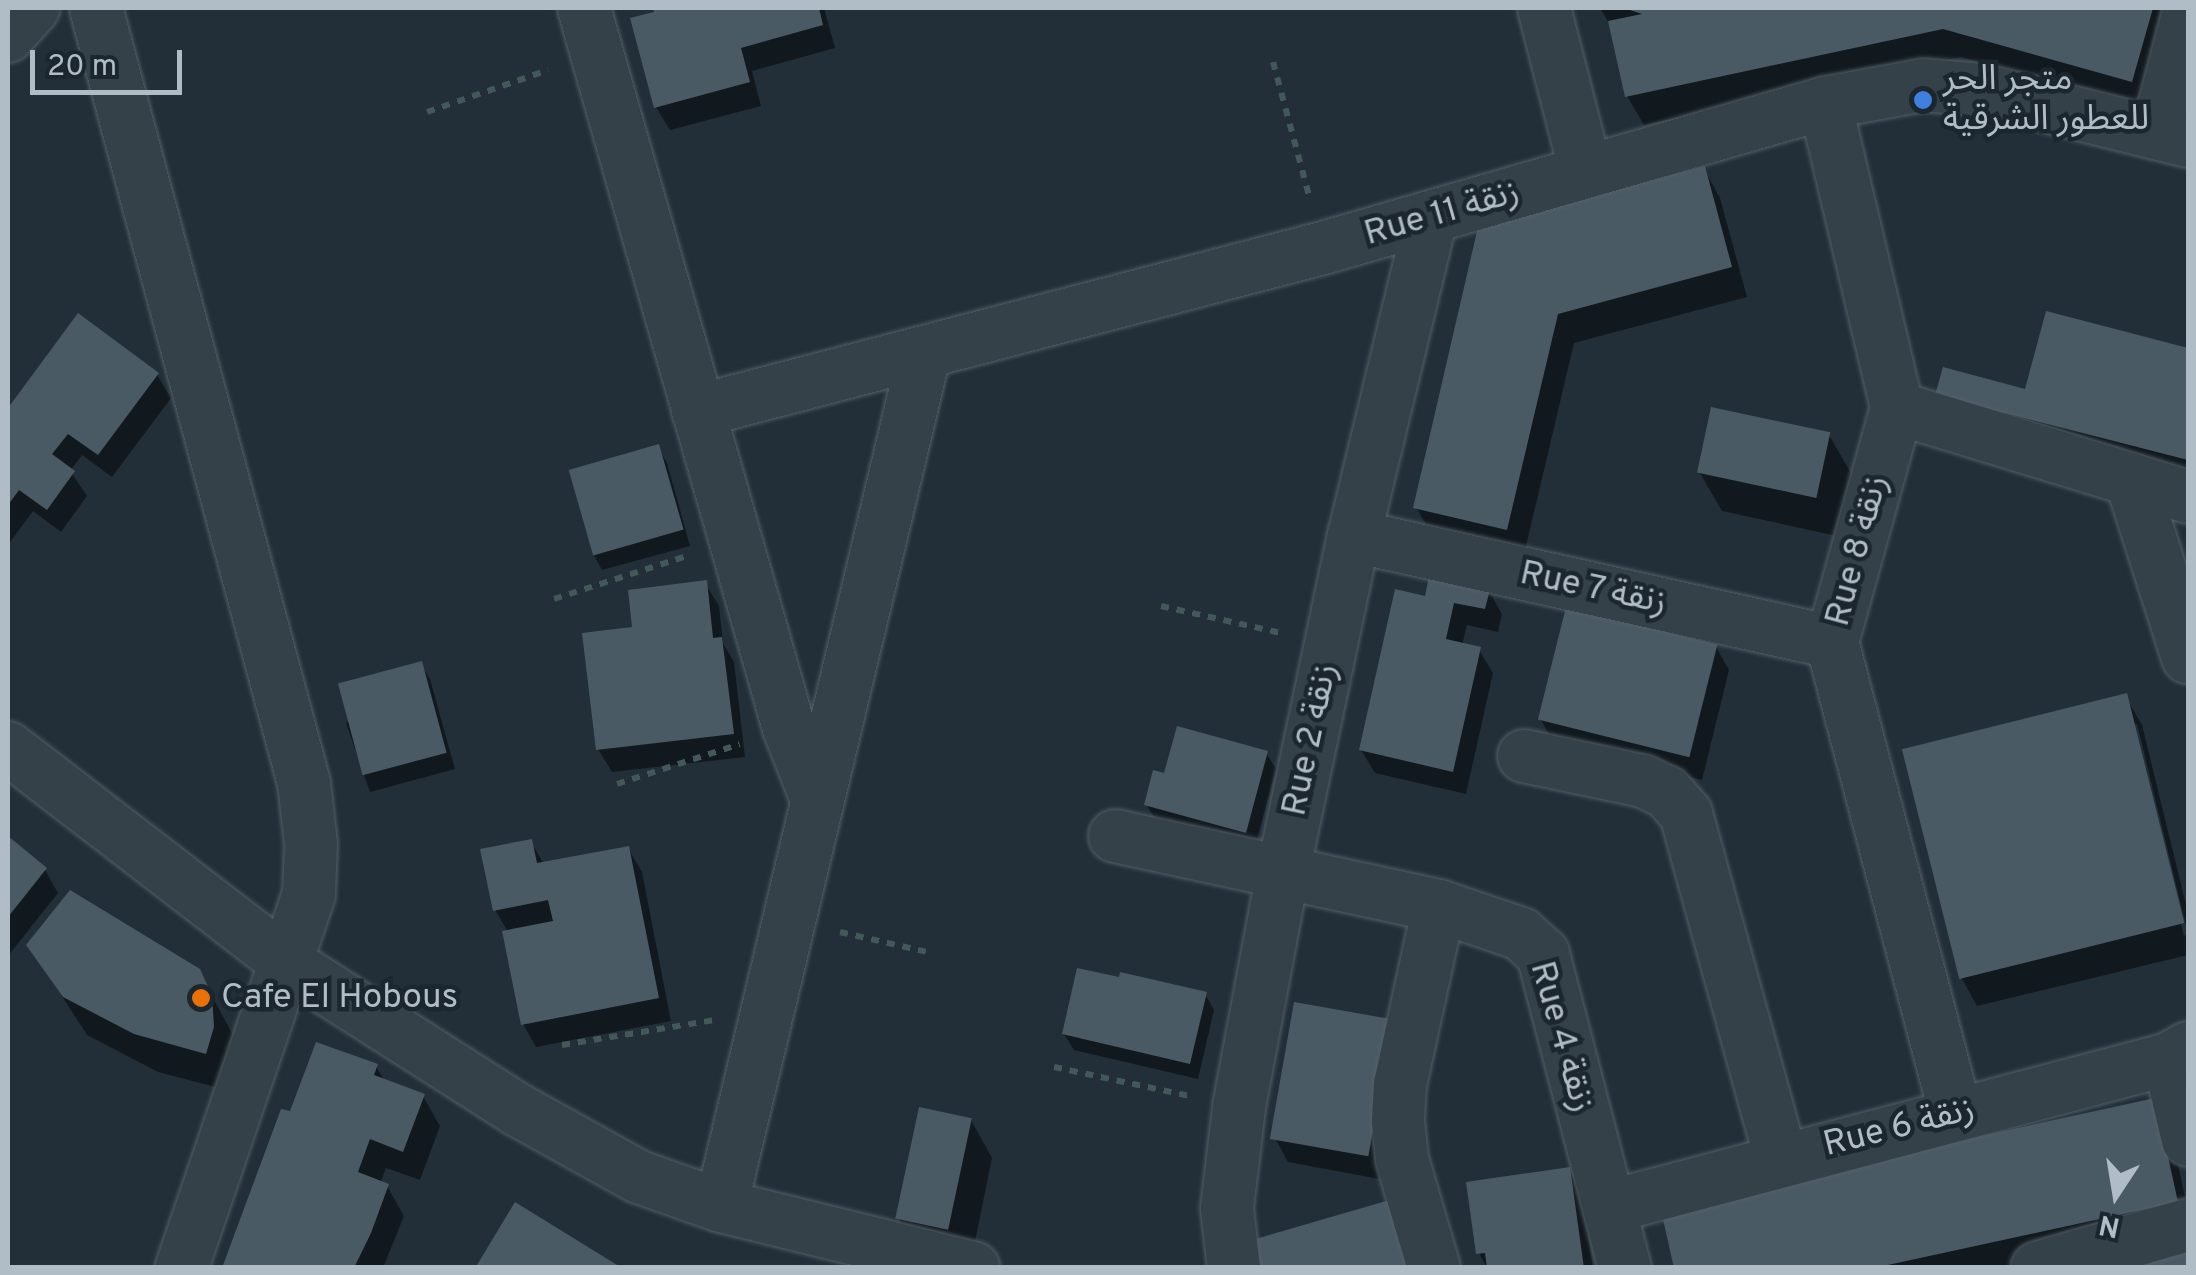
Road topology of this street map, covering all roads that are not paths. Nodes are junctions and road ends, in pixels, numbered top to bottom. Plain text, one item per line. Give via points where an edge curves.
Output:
1 (33, 8) edge
2 (96, 8) edge
3 (1544, 8) edge
4 (2188, 14) edge
5 (590, 30) edge
6 (8, 36) edge
7 (1825, 103) junction
8 (2173, 137) edge
9 (1586, 172) junction
10 (1430, 218) junction
11 (924, 355) junction
12 (1897, 408) junction
13 (698, 411) junction
14 (2132, 482) junction
15 (2188, 497) edge
16 (1354, 536) junction
17 (1832, 642) junction
18 (2188, 656) edge
19 (8, 748) edge
20 (1524, 756) dead end
21 (816, 797) junction
22 (1116, 836) dead end
23 (1283, 872) junction
24 (1439, 906) junction
25 (287, 963) junction
26 (2179, 1053) edge
27 (1956, 1114) junction
28 (2188, 1140) edge
29 (1781, 1159) junction
30 (721, 1206) junction
31 (1609, 1207) junction
32 (2188, 1225) edge
33 (182, 1268) edge
34 (973, 1268) edge
35 (1234, 1268) edge
36 (1434, 1268) edge
37 (1626, 1268) edge
38 (2037, 1268) edge

1 - 6 street
2 - 25 street via 304,784 309,894
3 - 9 street
4 - 8 street
5 - 13 street
7 - 8 street, Rue 11 زنقة via 1923,85 1982,90
7 - 9 street, Rue 11 زنقة
7 - 12 street, Rue 8 زنقة
9 - 10 street, Rue 11 زنقة
10 - 11 street, Rue 11 زنقة
10 - 16 street, Rue 2 زنقة
11 - 13 street, Rue 11 زنقة
11 - 21 street
12 - 14 street
12 - 17 street, Rue 8 زنقة
13 - 21 street via 789,728
14 - 15 street
14 - 18 street
16 - 17 street, Rue 7 زنقة
16 - 23 street, Rue 2 زنقة
17 - 27 street, Rue 8 زنقة
19 - 25 street
20 - 29 street via 1643,781 1667,792 1686,814
21 - 30 street
22 - 23 street, Rue 4 زنقة
23 - 24 street, Rue 4 زنقة
23 - 35 street, Rue 2 زنقة via 1226,1208
24 - 31 street, Rue 4 زنقة via 1521,934 1543,954
24 - 36 street via 1400,1084 1398,1122 1402,1160
25 - 30 street via 518,1110 639,1177
25 - 33 street
26 - 27 street, Rue 6 زنقة
26 - 28 street
27 - 29 street, Rue 6 زنقة
29 - 31 street, Rue 6 زنقة
30 - 34 street
31 - 37 street, Rue 4 زنقة
32 - 38 street

